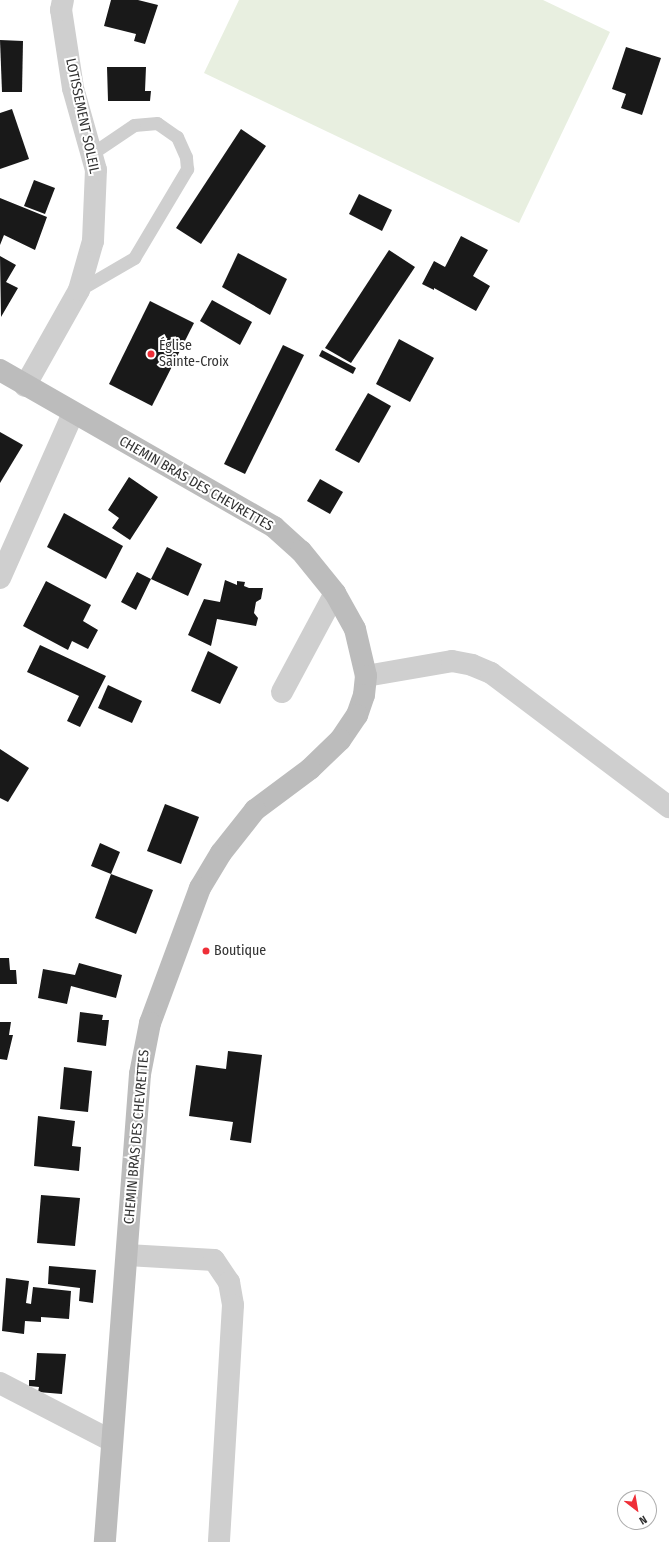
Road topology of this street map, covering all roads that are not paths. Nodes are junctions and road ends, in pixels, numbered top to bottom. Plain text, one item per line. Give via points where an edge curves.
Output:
1 (63, 0) edge
2 (91, 154) junction
3 (79, 290) junction
4 (0, 370) edge
5 (25, 386) junction
6 (72, 413) junction
7 (0, 578) edge
8 (335, 593) junction
9 (366, 676) junction
10 (282, 692) dead end
11 (669, 806) edge
12 (126, 1255) junction
13 (0, 1383) edge
14 (112, 1441) junction
15 (105, 1542) edge
16 (220, 1542) edge

1 - 2 street, LOTISSEMENT SOLEIL via 61,10 74,88
2 - 3 street, LOTISSEMENT SOLEIL via 96,170 93,240
2 - 3 lane via 134,125 158,122 177,138 186,157 187,169 134,258
3 - 5 street, LOTISSEMENT SOLEIL
4 - 5 main road, CHEMIN BRAS DES CHEVRETTES
5 - 6 main road, CHEMIN BRAS DES CHEVRETTES
6 - 7 street
6 - 8 main road, CHEMIN BRAS DES CHEVRETTES via 274,527 301,550
8 - 9 main road, CHEMIN BRAS DES CHEVRETTES via 355,629
8 - 10 street
9 - 11 street via 452,661 491,673
9 - 12 main road, CHEMIN BRAS DES CHEVRETTES via 364,695 357,715 340,740 310,769 256,810 221,853 200,888 150,1023 140,1074
12 - 14 main road, CHEMIN BRAS DES CHEVRETTES
12 - 16 street via 214,1260 229,1282 233,1305
13 - 14 street
14 - 15 main road, CHEMIN BRAS DES CHEVRETTES

